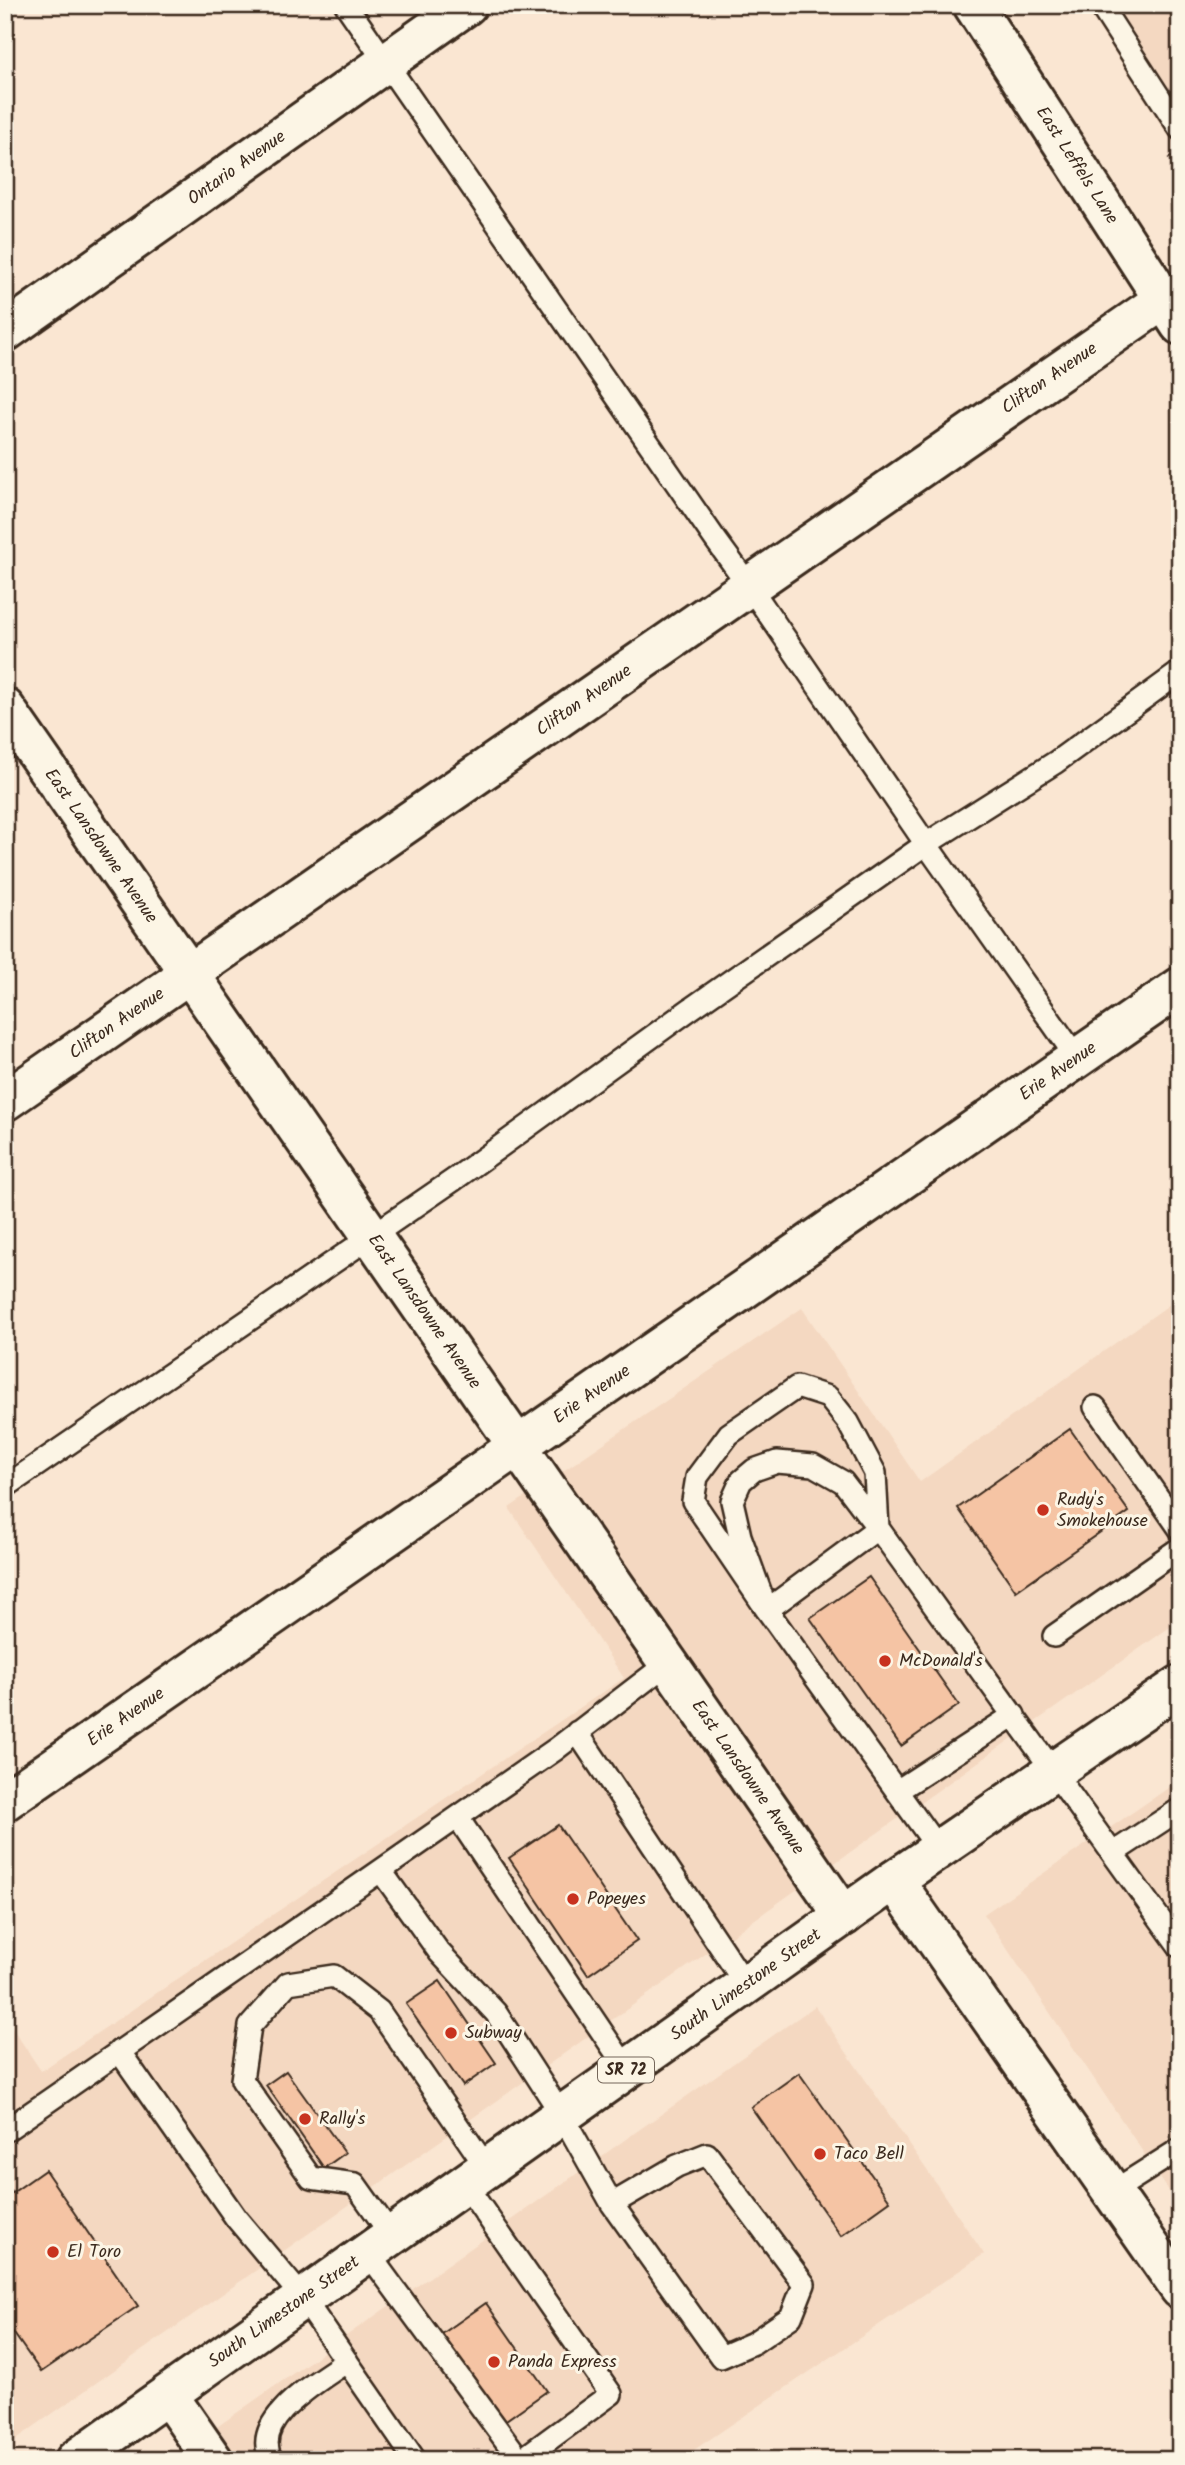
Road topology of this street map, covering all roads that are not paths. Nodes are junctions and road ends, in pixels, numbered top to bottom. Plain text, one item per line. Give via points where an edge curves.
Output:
1 (346, 5) edge
2 (467, 5) edge
3 (973, 5) edge
4 (1100, 5) edge
5 (386, 62) junction
6 (1180, 129) edge
7 (1174, 304) edge
8 (5, 332) edge
9 (750, 587) junction
10 (1180, 672) edge
11 (5, 708) edge
12 (926, 844) junction
13 (190, 974) junction
14 (1180, 987) edge
15 (1077, 1058) junction
16 (5, 1101) edge
17 (371, 1236) junction
18 (1095, 1407) dead end
19 (517, 1446) junction
20 (5, 1487) edge
21 (878, 1528) junction
22 (1180, 1529) edge
23 (1180, 1548) edge
24 (767, 1610) junction
25 (1054, 1636) dead end
26 (668, 1663) junction
27 (1180, 1685) edge
28 (1014, 1715) junction
29 (577, 1732) junction
30 (1055, 1770) junction
31 (897, 1791) junction
32 (5, 1801) edge
33 (1180, 1809) edge
34 (458, 1818) junction
35 (939, 1850) junction
36 (1113, 1853) junction
37 (381, 1871) junction
38 (894, 1880) junction
39 (844, 1916) junction
40 (1180, 1947) edge
41 (266, 1951) junction
42 (288, 1983) junction
43 (746, 1985) junction
44 (119, 2051) junction
45 (627, 2069) junction
46 (562, 2115) junction
47 (5, 2131) edge
48 (1180, 2149) edge
49 (476, 2176) junction
50 (1112, 2192) junction
51 (612, 2204) junction
52 (380, 2244) junction
53 (1180, 2289) edge
54 (303, 2298) junction
55 (347, 2361) junction
56 (168, 2395) junction
57 (76, 2460) edge
58 (213, 2460) edge
59 (272, 2460) edge
60 (415, 2460) edge
61 (520, 2460) edge

1 - 5 lane
2 - 5 street, Ontario Avenue
3 - 7 street, East Leffels Lane
4 - 6 lane
5 - 8 street, Ontario Avenue
5 - 9 lane
7 - 9 street, Clifton Avenue
9 - 12 lane
9 - 13 street, Clifton Avenue
10 - 12 lane via 1056,762
11 - 13 street, East Lansdowne Avenue
12 - 15 lane
12 - 17 lane
13 - 16 street, Clifton Avenue
13 - 17 street, East Lansdowne Avenue
14 - 15 street, Erie Avenue
15 - 19 street, Erie Avenue
17 - 19 street, East Lansdowne Avenue
17 - 20 lane
18 - 22 lane
19 - 26 street, East Lansdowne Avenue
19 - 32 street, Erie Avenue
21 - 24 lane
21 - 24 lane via 843,1482 813,1465 777,1462 754,1470 741,1480 732,1501
21 - 24 lane via 875,1473 848,1422 828,1396 797,1387 729,1434 697,1476 693,1501
21 - 28 lane
23 - 25 lane
24 - 31 lane
26 - 29 lane
26 - 39 street, East Lansdowne Avenue
27 - 30 street, South Limestone Street / SR 72
28 - 30 lane
28 - 31 lane
29 - 34 lane
29 - 43 lane
30 - 35 street, South Limestone Street / SR 72
30 - 36 lane
31 - 35 lane
33 - 36 lane
34 - 37 lane
34 - 45 lane
35 - 38 street, South Limestone Street / SR 72
36 - 40 lane
37 - 41 lane
37 - 46 lane via 439,1952 496,2013
38 - 39 street, South Limestone Street / SR 72
38 - 50 street
39 - 43 street, South Limestone Street / SR 72
41 - 42 lane
41 - 44 lane
42 - 49 lane via 334,1976 379,2011
42 - 52 lane via 250,2026 242,2080 311,2178 355,2184
43 - 45 street, South Limestone Street / SR 72
44 - 47 lane
44 - 54 lane via 236,2218
45 - 46 street, South Limestone Street / SR 72
46 - 49 street, South Limestone Street / SR 72
46 - 51 lane
48 - 50 lane
49 - 52 street, South Limestone Street / SR 72
49 - 61 lane via 611,2394
50 - 53 street
51 - 51 lane via 721,2357 753,2343 791,2317 804,2284 707,2154
52 - 54 street, South Limestone Street / SR 72
52 - 61 lane
54 - 55 lane
54 - 56 street, South Limestone Street / SR 72
55 - 59 lane via 279,2411 267,2434
55 - 60 lane
56 - 57 street, South Limestone Street / SR 72
56 - 58 street

